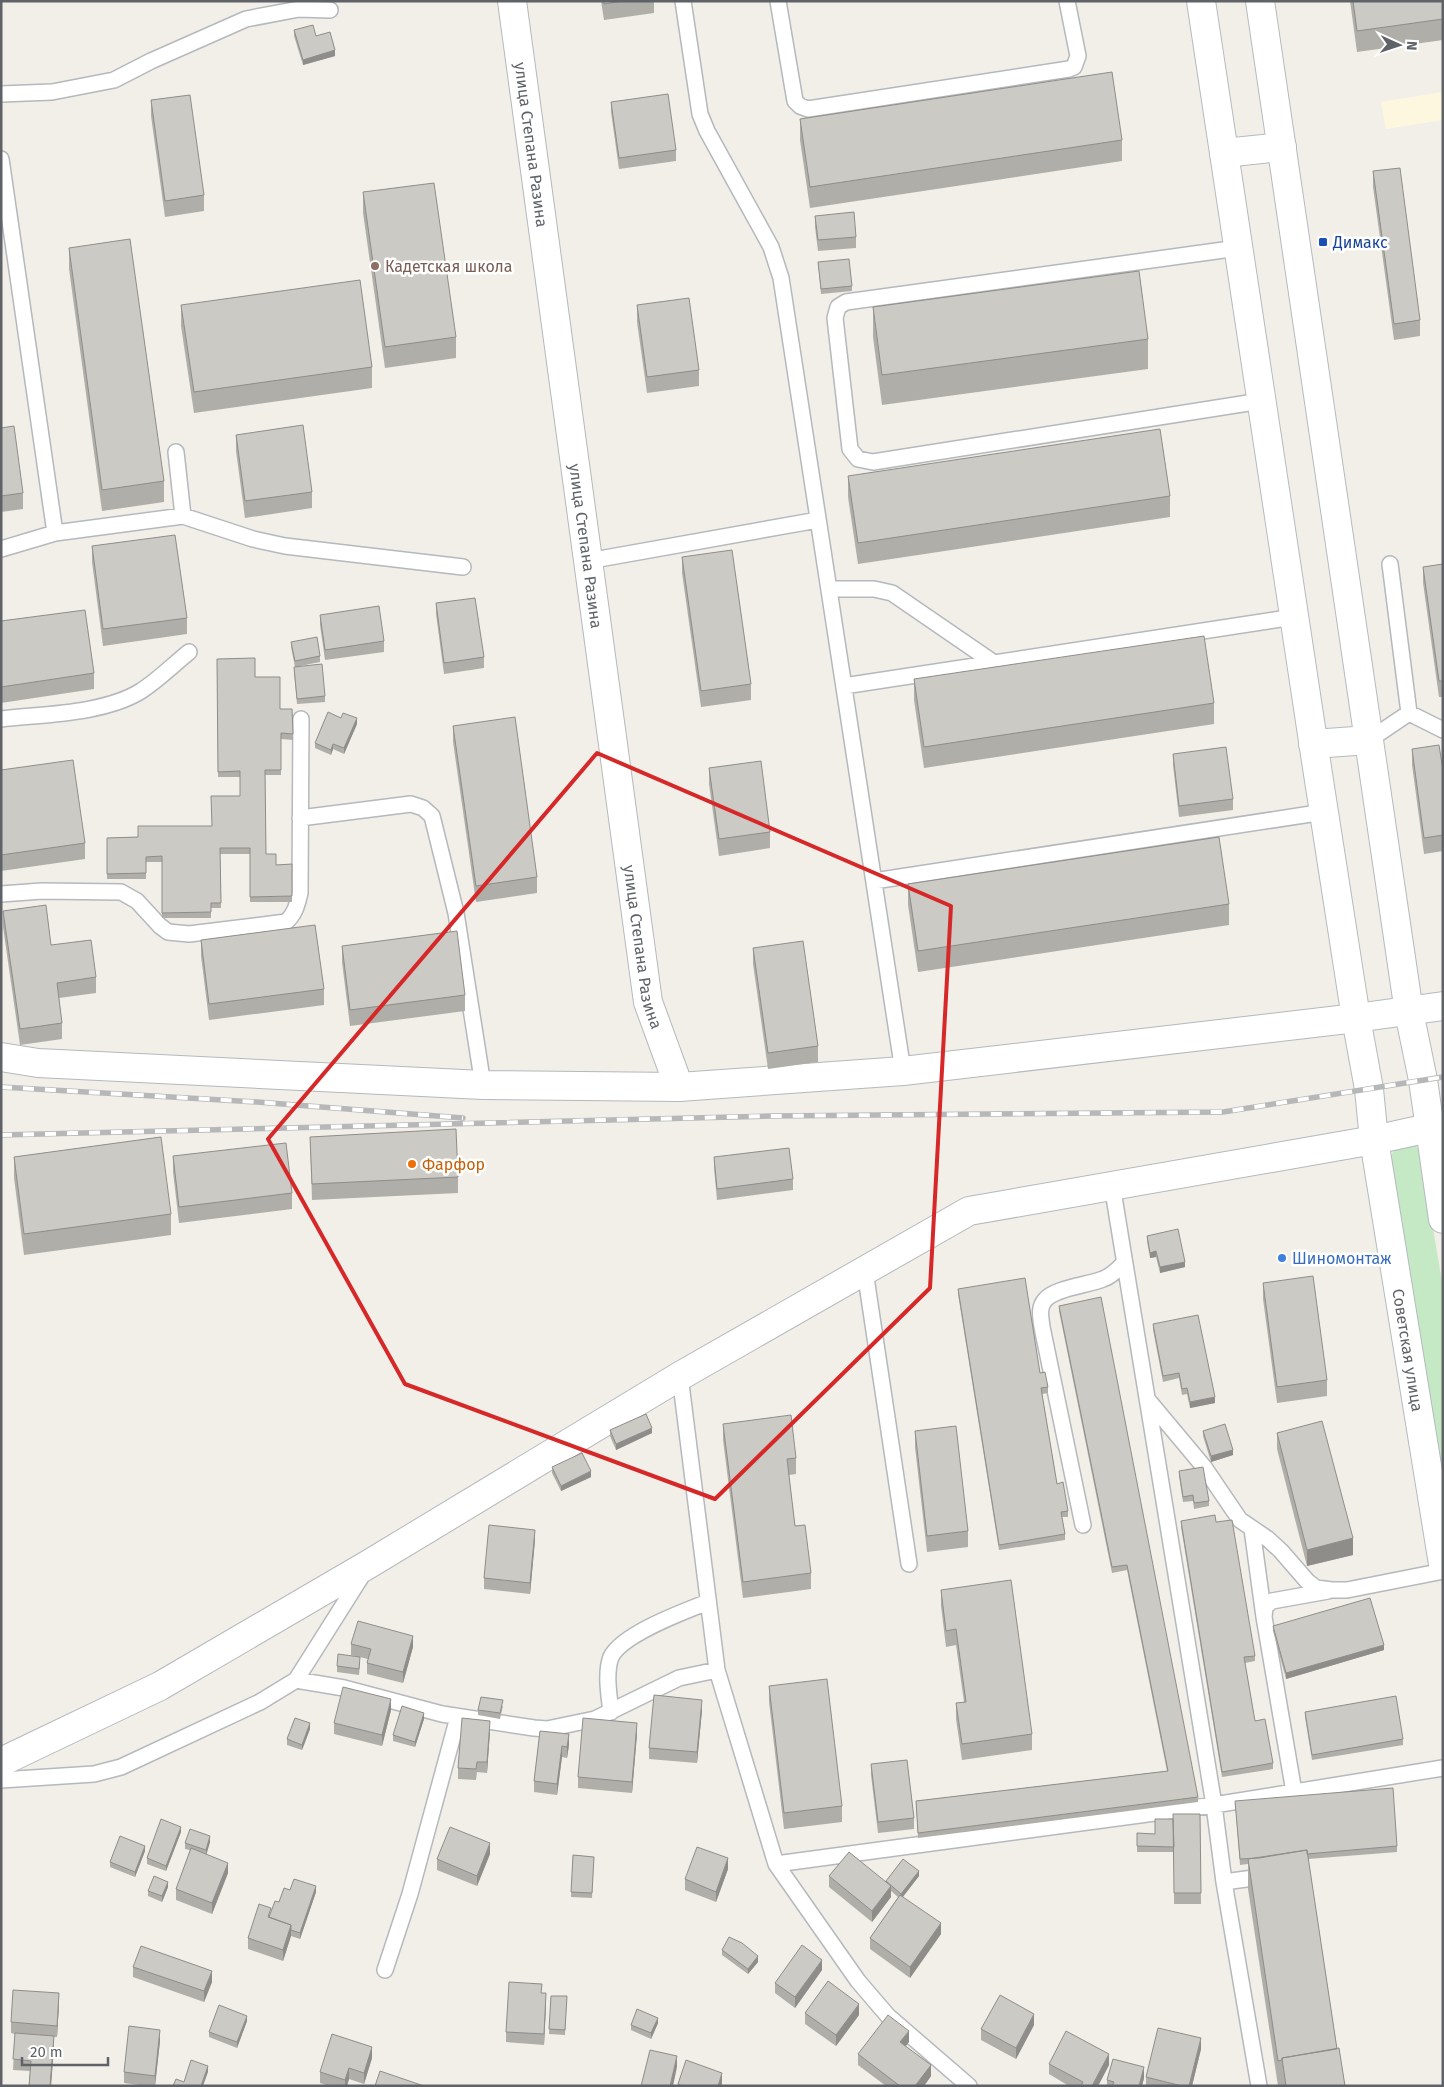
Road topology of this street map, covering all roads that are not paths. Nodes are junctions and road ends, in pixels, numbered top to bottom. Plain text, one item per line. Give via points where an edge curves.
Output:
1 (512, 1) edge
2 (683, 1) edge
3 (778, 1) edge
4 (1067, 1) edge
5 (1201, 1) edge
6 (1260, 1) edge
7 (330, 10) dead end
8 (1, 94) edge
9 (1282, 147) junction
10 (1224, 153) junction
11 (1, 159) edge
12 (1238, 248) junction
13 (1262, 401) junction
14 (176, 452) dead end
15 (183, 516) junction
16 (818, 520) junction
17 (55, 533) junction
18 (1, 550) edge
19 (588, 561) junction
20 (1390, 564) dead end
21 (463, 567) dead end
22 (829, 589) junction
23 (1294, 617) junction
24 (189, 652) dead end
25 (994, 663) junction
26 (844, 686) junction
27 (1409, 713) junction
28 (301, 719) dead end
29 (1, 720) edge
30 (1443, 730) edge
31 (1369, 740) junction
32 (1313, 744) junction
33 (1324, 812) junction
34 (300, 818) junction
35 (874, 881) junction
36 (1, 894) edge
37 (1443, 1006) edge
38 (1409, 1012) junction
39 (1356, 1018) junction
40 (1, 1057) edge
41 (903, 1071) junction
42 (483, 1085) junction
43 (679, 1087) junction
44 (1436, 1127) edge
45 (1374, 1140) junction
46 (1112, 1186) junction
47 (1443, 1219) edge
48 (1124, 1262) junction
49 (865, 1271) junction
50 (680, 1376) junction
51 (1147, 1399) junction
52 (1083, 1525) dead end
53 (1252, 1529) junction
54 (369, 1564) junction
55 (909, 1564) dead end
56 (1443, 1564) edge
57 (1443, 1571) edge
58 (1332, 1590) junction
59 (708, 1602) junction
60 (1264, 1616) junction
61 (717, 1670) junction
62 (296, 1680) junction
63 (611, 1712) junction
64 (458, 1717) junction
65 (1, 1762) edge
66 (1443, 1768) edge
67 (1, 1780) edge
68 (1294, 1792) junction
69 (1214, 1805) junction
70 (776, 1864) junction
71 (1279, 1875) edge
72 (1224, 1882) junction
73 (385, 1970) dead end
74 (969, 2086) edge
75 (1259, 2086) edge

1 - 19 street, улица Степана Разина
2 - 16 lane via 700,114 777,262
3 - 4 lane via 795,101 808,109 1069,69 1078,56
5 - 10 street, Советская улица
6 - 9 street
7 - 8 lane via 299,9 246,19 114,80 52,92
9 - 10 street
9 - 31 street
10 - 12 street, Советская улица
11 - 17 lane
12 - 13 street, Советская улица
12 - 13 lane via 846,302 838,307 835,318 850,449 858,458 873,462
13 - 23 street, Советская улица
14 - 15 lane
15 - 17 lane
15 - 21 lane via 253,539 286,546
16 - 19 lane
16 - 22 lane
17 - 18 lane
19 - 43 street, улица Степана Разина via 648,1002
20 - 27 lane
22 - 25 lane via 874,589 892,593
22 - 26 lane
23 - 25 lane
23 - 32 street, Советская улица
24 - 29 lane via 141,691 122,701
25 - 26 lane
26 - 35 lane
27 - 30 lane
27 - 31 lane
28 - 34 lane
31 - 32 street
31 - 38 street
32 - 33 street, Советская улица
33 - 35 lane
33 - 39 street, Советская улица
34 - 36 lane via 300,893 297,906 286,922 176,933 160,926 137,901 122,892
34 - 42 lane via 411,804 424,808 432,816 456,912
35 - 41 lane
37 - 38 street
38 - 39 street
38 - 44 street
39 - 41 street
39 - 45 street, Советская улица
40 - 42 street via 38,1063
41 - 43 street
42 - 43 street
44 - 45 street
44 - 47 street
45 - 46 street
45 - 56 street, Советская улица
46 - 48 lane
46 - 49 street via 969,1211
48 - 51 lane
48 - 52 lane via 1115,1273 1104,1279 1045,1299 1040,1311
49 - 50 street
49 - 55 lane
50 - 54 street
50 - 59 lane
51 - 53 lane via 1204,1467 1231,1510
51 - 69 lane
53 - 58 lane via 1281,1551 1306,1581 1316,1588
53 - 60 lane
54 - 62 lane
54 - 65 street via 160,1686
57 - 58 lane via 1347,1590
58 - 60 lane via 1272,1601 1265,1607
59 - 61 lane
59 - 63 lane via 667,1618 622,1645 612,1657 609,1669
60 - 68 lane
61 - 63 lane via 679,1678
61 - 70 lane
62 - 64 lane via 344,1688
62 - 67 lane via 260,1702 121,1767 84,1775
63 - 64 lane via 595,1719 547,1728
64 - 73 lane via 410,1894
66 - 68 lane
68 - 69 lane
69 - 70 lane
69 - 72 lane
70 - 74 lane via 858,1981 882,2009
71 - 72 lane
72 - 75 lane

